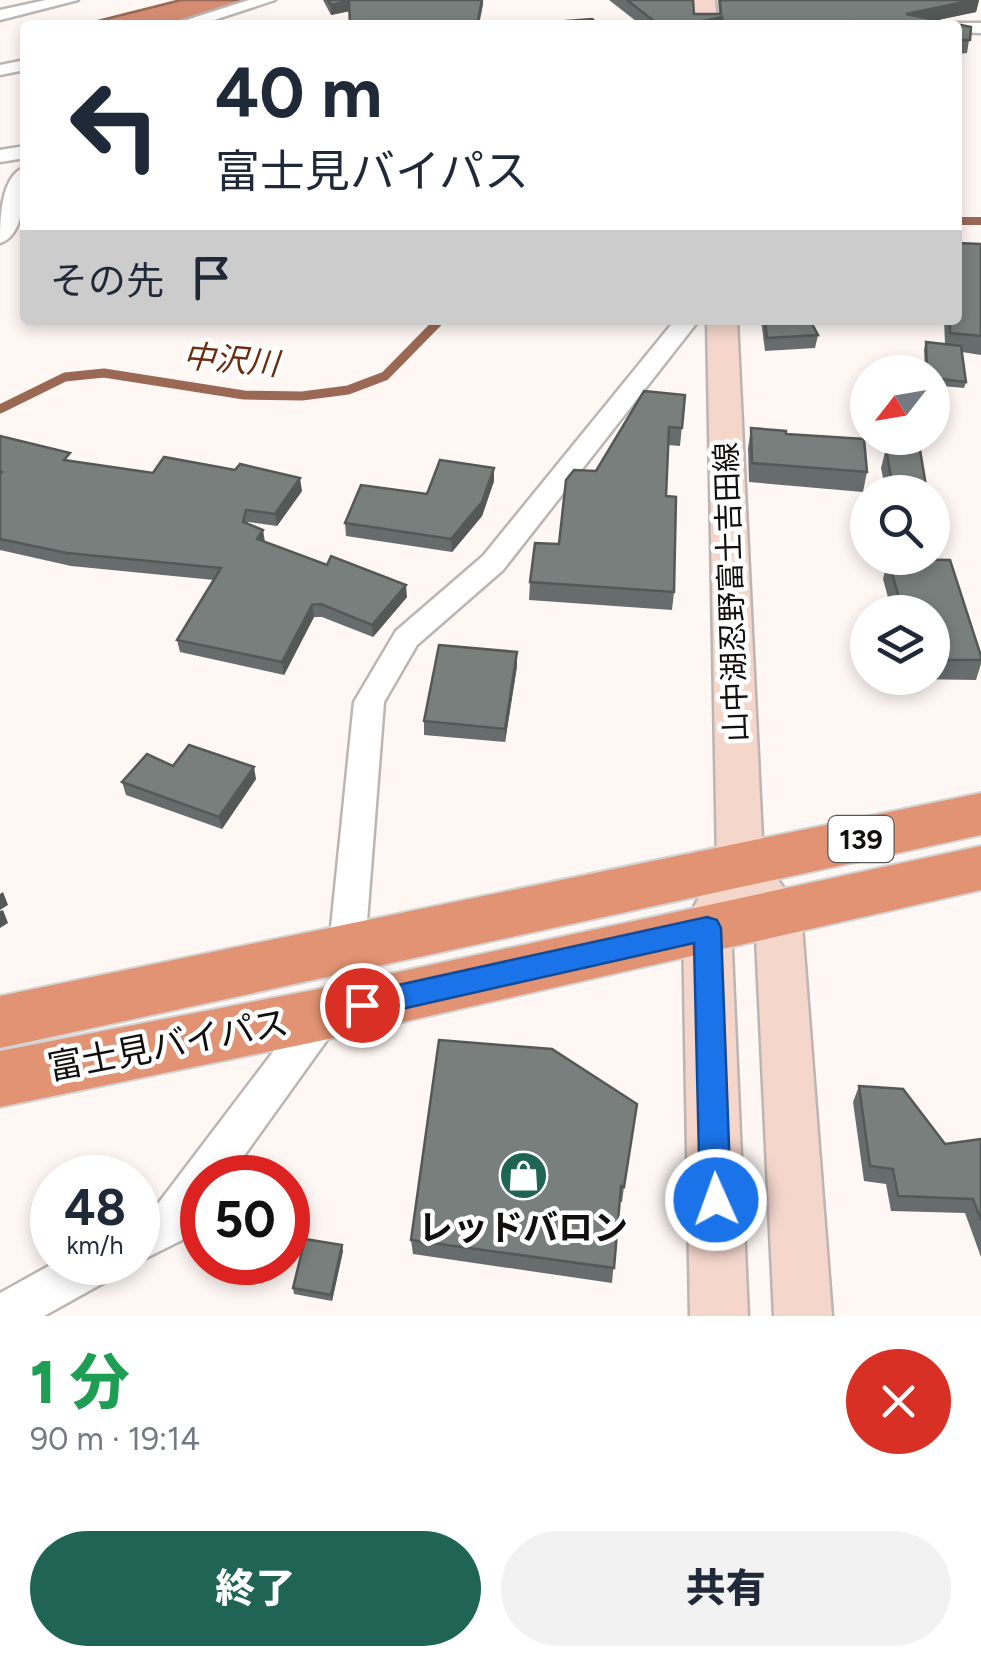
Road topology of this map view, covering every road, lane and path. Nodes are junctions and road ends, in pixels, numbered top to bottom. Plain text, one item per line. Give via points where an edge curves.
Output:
1 (70, 0) edge
2 (267, 0) edge
3 (0, 15) edge
4 (197, 20) edge
5 (20, 186) edge
6 (0, 237) edge
7 (683, 325) edge
8 (722, 325) edge
9 (981, 814) edge
10 (740, 864) junction
11 (981, 868) edge
12 (778, 912) junction
13 (707, 928) junction
14 (347, 946) junction
15 (324, 1014) junction
16 (0, 1022) edge
17 (0, 1080) edge
18 (160, 1229) edge
19 (57, 1285) edge
20 (1, 1316) edge
21 (719, 1316) edge
22 (803, 1316) edge

1 - 3 street
2 - 4 street
5 - 6 street
7 - 14 street via 493,562 406,638 369,702
8 - 10 main road, 山中湖忍野富士吉田線
9 - 10 highway, 富士見バイパス / 139
10 - 12 main road
10 - 13 main road, 山中湖忍野富士吉田線
10 - 14 highway, 富士見バイパス / 139
11 - 12 highway, 富士見バイパス / 139
12 - 13 highway, 富士見バイパス / 139
12 - 22 main road
13 - 15 highway, 富士見バイパス / 139
13 - 21 main road, 山中湖忍野富士吉田線
14 - 16 highway, 富士見バイパス / 139
15 - 17 highway, 富士見バイパス / 139
15 - 18 street
19 - 20 street

